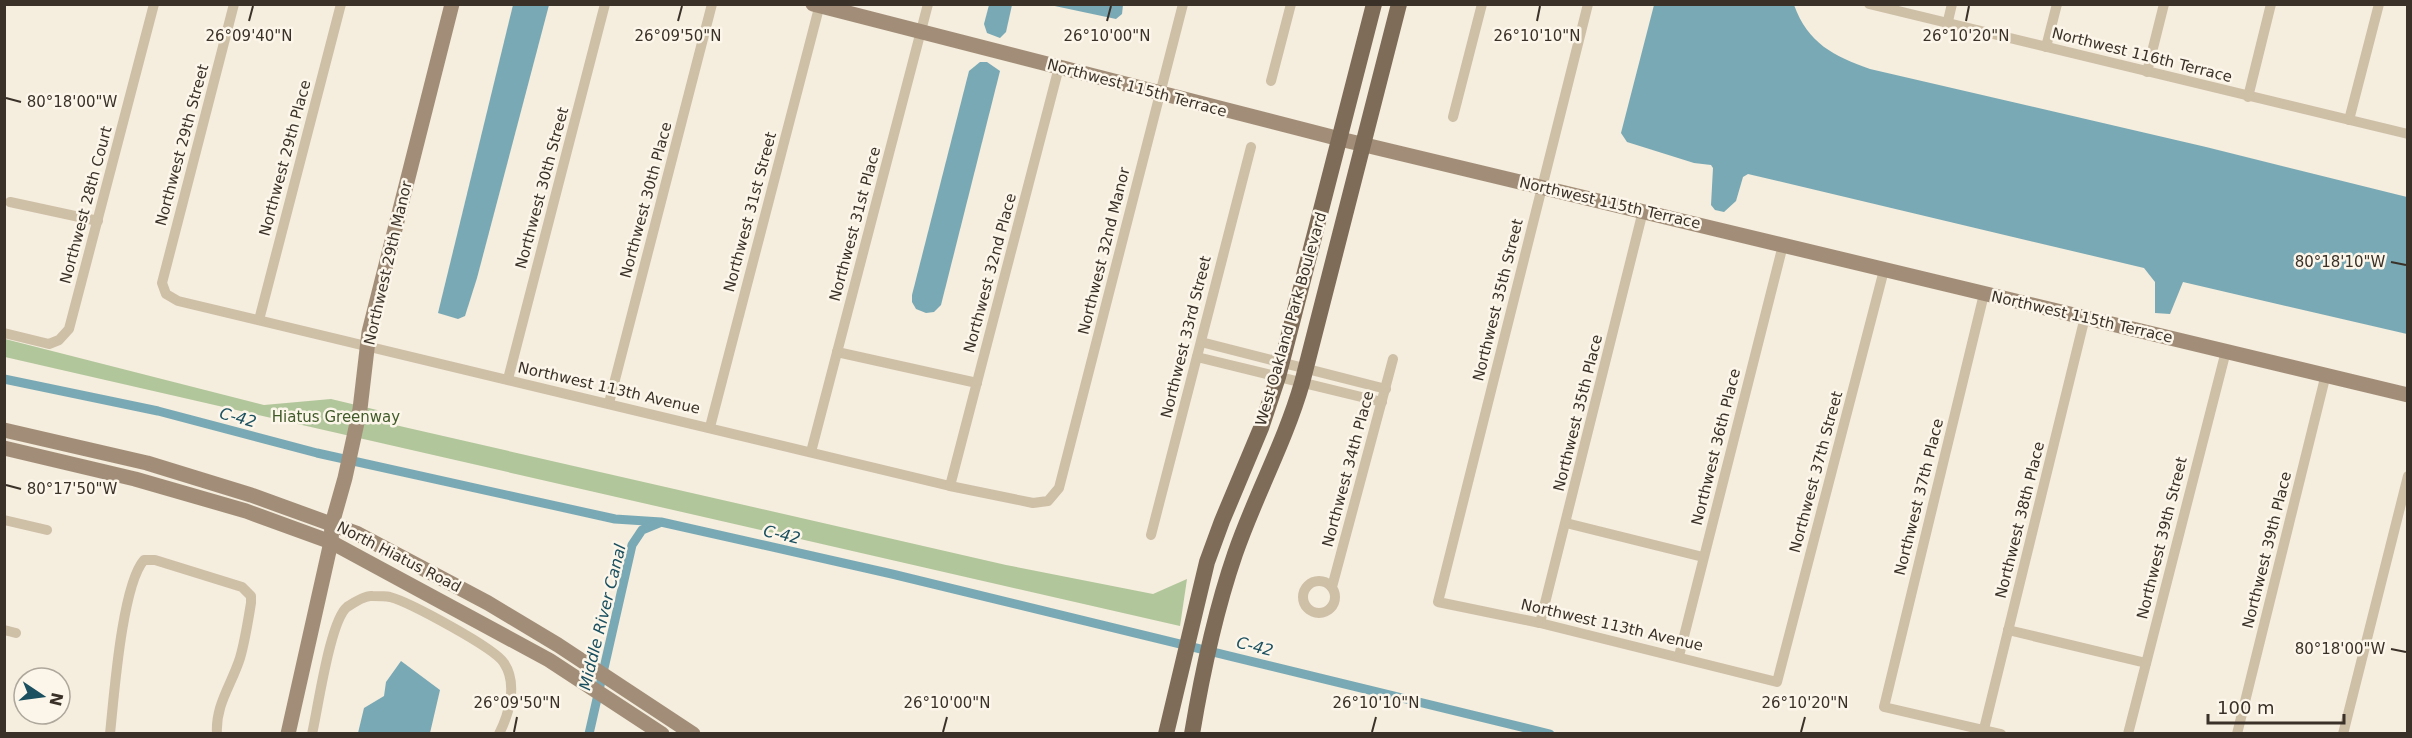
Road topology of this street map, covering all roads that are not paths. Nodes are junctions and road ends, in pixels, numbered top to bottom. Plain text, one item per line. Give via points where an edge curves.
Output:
1 (154, 4) edge
2 (234, 4) edge
3 (341, 4) edge
4 (452, 4) edge
5 (605, 4) edge
6 (712, 4) edge
7 (928, 4) edge
8 (1182, 4) edge
9 (1291, 4) edge
10 (1374, 4) edge
11 (1400, 4) edge
12 (1482, 4) edge
13 (1588, 4) edge
14 (1869, 4) edge
15 (1952, 4) edge
16 (2057, 4) edge
17 (2164, 4) edge
18 (2271, 4) edge
19 (2379, 4) edge
20 (818, 5) edge
21 (1947, 25) junction
22 (921, 33) junction
23 (2046, 47) junction
24 (1059, 67) junction
25 (2147, 72) junction
26 (1271, 81) dead end
27 (1160, 94) junction
28 (2248, 97) junction
29 (1453, 117) dead end
30 (2349, 120) junction
31 (2408, 134) edge
32 (1340, 139) junction
33 (1364, 145) junction
34 (1251, 147) dead end
35 (1541, 187) junction
36 (10, 202) dead end
37 (1643, 211) junction
38 (98, 221) junction
39 (1783, 245) junction
40 (1884, 270) junction
41 (165, 294) joint
42 (1984, 294) junction
43 (2085, 317) junction
44 (259, 320) junction
45 (4, 333) edge
46 (1201, 342) junction
47 (367, 345) junction
48 (2226, 351) junction
49 (837, 352) junction
50 (1197, 357) junction
51 (1393, 359) dead end
52 (1280, 370) junction
53 (2326, 374) junction
54 (1304, 376) junction
55 (508, 379) junction
56 (977, 383) junction
57 (1386, 389) junction
58 (2408, 395) edge
59 (1382, 402) junction
60 (609, 403) junction
61 (710, 427) junction
62 (4, 430) edge
63 (4, 448) edge
64 (812, 452) junction
65 (2408, 476) edge
66 (950, 486) junction
67 (1048, 501) joint
68 (4, 520) edge
69 (332, 524) junction
70 (1566, 524) junction
71 (47, 530) dead end
72 (1150, 535) dead end
73 (331, 542) junction
74 (1703, 557) junction
75 (1332, 587) dead end
76 (1438, 602) joint
77 (1540, 623) junction
78 (4, 630) edge
79 (2008, 630) junction
80 (16, 633) dead end
81 (1679, 656) junction
82 (2146, 663) junction
83 (1777, 682) joint
84 (1984, 729) junction
85 (110, 734) edge
86 (217, 734) edge
87 (288, 734) edge
88 (312, 734) edge
89 (499, 734) edge
90 (662, 734) edge
91 (693, 734) edge
92 (1166, 734) edge
93 (1192, 734) edge
94 (2001, 734) edge
95 (2128, 734) edge
96 (2237, 734) edge
97 (2343, 734) edge

1 - 38 street, Northwest 28th Court
2 - 41 street, Northwest 29th Street via 162,283
3 - 44 street, Northwest 29th Place
4 - 47 street, Northwest 29th Manor
5 - 55 street, Northwest 30th Street
6 - 60 street, Northwest 30th Place
7 - 22 street, Northwest 31st Place
8 - 27 street, Northwest 32nd Manor
9 - 26 street
10 - 32 main road, West Oakland Park Boulevard
11 - 33 main road, West Oakland Park Boulevard
12 - 29 street
13 - 35 street, Northwest 35th Street
14 - 21 street, Northwest 116th Terrace
15 - 21 street
16 - 23 street
17 - 25 street
18 - 28 street
19 - 30 street
20 - 22 street, Northwest 115th Terrace
20 - 61 street, Northwest 31st Street
21 - 23 street, Northwest 116th Terrace
22 - 24 street, Northwest 115th Terrace
22 - 49 street, Northwest 31st Place
23 - 25 street, Northwest 116th Terrace
24 - 27 street, Northwest 115th Terrace
24 - 56 street, Northwest 32nd Place
25 - 28 street, Northwest 116th Terrace
27 - 32 street, Northwest 115th Terrace
27 - 67 street, Northwest 32nd Manor via 1059,488
28 - 30 street, Northwest 116th Terrace
30 - 31 street, Northwest 116th Terrace
32 - 33 street, Northwest 115th Terrace
32 - 52 main road, West Oakland Park Boulevard
33 - 35 street, Northwest 115th Terrace
33 - 54 main road, West Oakland Park Boulevard
34 - 46 street, Northwest 33rd Street
35 - 37 street, Northwest 115th Terrace
35 - 76 street, Northwest 35th Street
36 - 38 street
37 - 39 street, Northwest 115th Terrace
37 - 70 street, Northwest 35th Place
38 - 45 street, Northwest 28th Court via 69,328 59,340 49,344
39 - 40 street, Northwest 115th Terrace
39 - 74 street, Northwest 36th Place
40 - 42 street, Northwest 115th Terrace
40 - 83 street, Northwest 37th Street
41 - 44 street, Northwest 113th Avenue via 178,301
42 - 43 street, Northwest 115th Terrace
42 - 84 street, Northwest 37th Place via 1884,708
43 - 48 street, Northwest 115th Terrace
43 - 79 street, Northwest 38th Place
44 - 47 street, Northwest 113th Avenue
46 - 50 street, Northwest 33rd Street
46 - 52 street
47 - 55 street, Northwest 113th Avenue
47 - 69 street, Northwest 29th Manor via 353,442
48 - 53 street, Northwest 115th Terrace
48 - 82 street, Northwest 39th Street
49 - 56 street
49 - 64 street, Northwest 31st Place
50 - 52 street
50 - 72 street, Northwest 33rd Street
51 - 57 street, Northwest 34th Place
52 - 54 street
52 - 92 main road, West Oakland Park Boulevard via 1261,428 1214,539
53 - 58 street, Northwest 115th Terrace
53 - 96 street, Northwest 39th Place
54 - 57 street
54 - 59 street
54 - 93 main road, West Oakland Park Boulevard via 1235,554
55 - 60 street, Northwest 113th Avenue
56 - 66 street, Northwest 32nd Place
57 - 59 street, Northwest 34th Place
59 - 75 street, Northwest 34th Place
60 - 61 street, Northwest 113th Avenue
61 - 64 street, Northwest 113th Avenue
62 - 69 street, North Hiatus Road via 147,463
63 - 73 street, North Hiatus Road via 135,478 246,511
64 - 66 street, Northwest 113th Avenue
65 - 97 street
66 - 67 street, Northwest 113th Avenue via 1033,503
68 - 71 street
69 - 73 street, Northwest 29th Manor
69 - 91 street, North Hiatus Road via 488,603
70 - 74 street
70 - 77 street, Northwest 35th Place
73 - 87 street, Northwest 29th Manor
73 - 90 street, North Hiatus Road via 549,660
74 - 81 street, Northwest 36th Place
76 - 77 street, Northwest 113th Avenue
77 - 81 street, Northwest 113th Avenue
78 - 80 street
79 - 82 street
79 - 84 street, Northwest 38th Place
81 - 83 street, Northwest 113th Avenue
82 - 95 street, Northwest 39th Street
84 - 94 street
85 - 86 street via 124,621 137,568 144,560 155,560 242,588 251,596 239,659 221,702
88 - 89 street via 336,623 346,608 369,595 391,597 412,606 494,652 505,664 511,684

